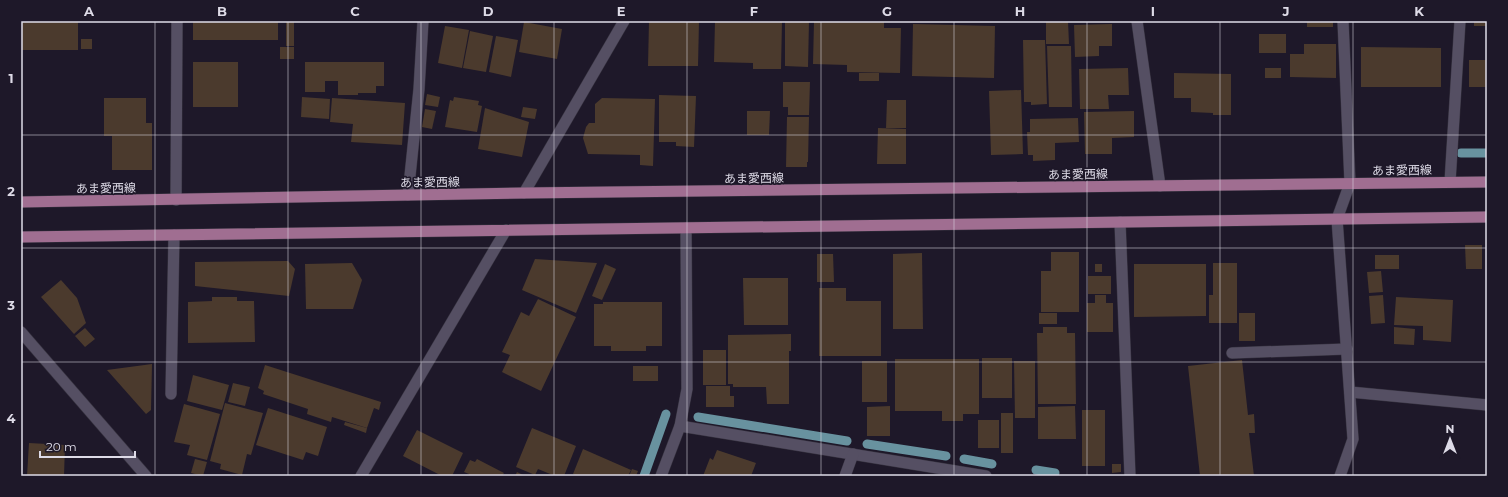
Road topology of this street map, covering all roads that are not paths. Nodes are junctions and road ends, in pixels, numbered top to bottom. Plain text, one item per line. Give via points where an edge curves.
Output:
1 (177, 21) edge
2 (422, 21) edge
3 (624, 21) edge
4 (1137, 21) edge
5 (1343, 21) edge
6 (1460, 21) edge
7 (1450, 182) junction
8 (1487, 182) edge
9 (1350, 183) junction
10 (1160, 186) junction
11 (524, 193) junction
12 (408, 195) junction
13 (176, 200) junction
14 (21, 202) edge
15 (1487, 216) edge
16 (1337, 219) junction
17 (1120, 222) junction
18 (686, 228) junction
19 (506, 230) junction
20 (174, 235) junction
21 (21, 237) edge
22 (21, 332) edge
23 (1346, 348) junction
24 (1232, 353) dead end
25 (1350, 392) junction
26 (170, 394) dead end
27 (1487, 405) edge
28 (680, 426) junction
29 (853, 454) junction
30 (146, 476) edge
31 (361, 476) edge
32 (661, 476) edge
33 (845, 476) edge
34 (986, 476) edge
35 (1130, 476) edge
36 (1340, 476) edge

1 - 13 street
2 - 12 street via 419,89
3 - 11 street
4 - 10 street
5 - 9 street
6 - 7 street
7 - 8 main road, あま愛西線
7 - 9 main road, あま愛西線
9 - 10 main road, あま愛西線
9 - 16 street
10 - 11 main road, あま愛西線
11 - 12 main road, あま愛西線
12 - 13 main road, あま愛西線
13 - 14 main road, あま愛西線
15 - 16 main road
16 - 17 main road
16 - 23 street
17 - 18 main road
17 - 35 street
18 - 19 main road
18 - 28 street via 688,389
19 - 20 main road
19 - 31 street
20 - 21 main road
20 - 26 street
22 - 30 street
23 - 24 street
23 - 25 street
25 - 27 street
25 - 36 street via 1353,439
28 - 29 street
28 - 32 street
29 - 33 street
29 - 34 street

